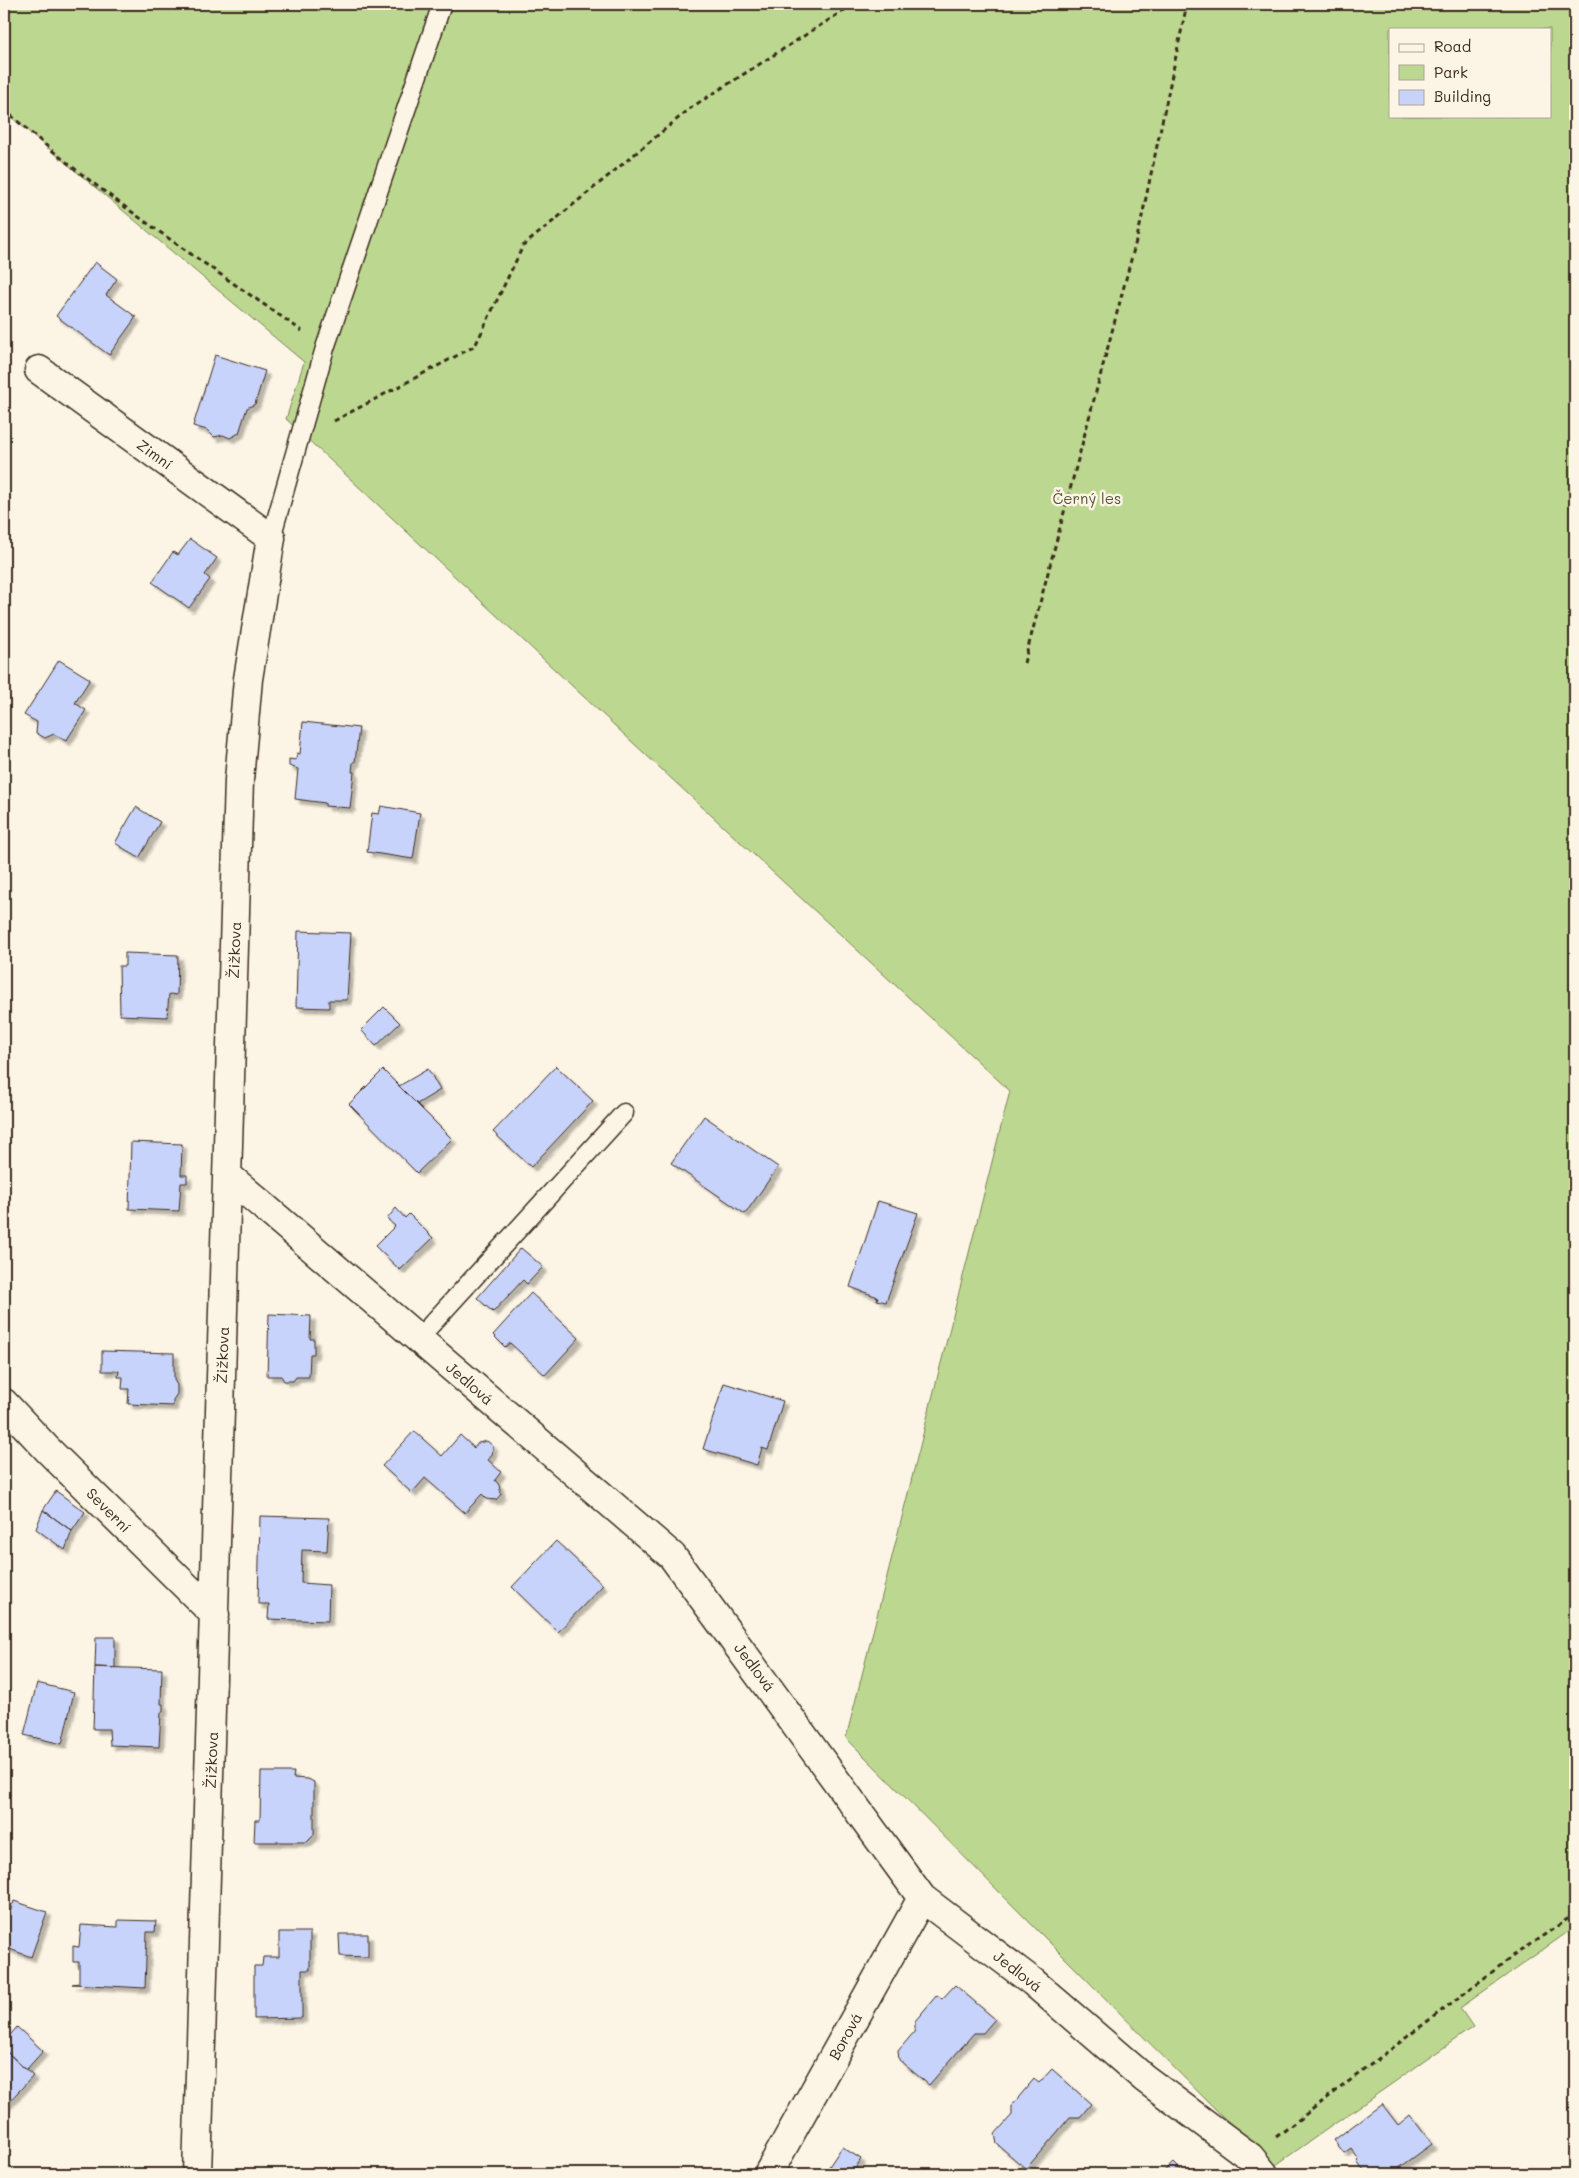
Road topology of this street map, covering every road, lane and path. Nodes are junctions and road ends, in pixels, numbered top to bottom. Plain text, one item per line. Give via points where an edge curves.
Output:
1 (442, 4) edge
2 (854, 4) edge
3 (1187, 4) edge
4 (4, 109) edge
5 (325, 348) junction
6 (39, 370) dead end
7 (298, 440) junction
8 (270, 538) junction
9 (1024, 663) dead end
10 (624, 1113) dead end
11 (227, 1175) junction
12 (418, 1339) junction
13 (4, 1403) edge
14 (215, 1615) junction
15 (922, 1898) junction
16 (1575, 1914) edge
17 (1257, 2166) edge
18 (197, 2174) edge
19 (768, 2174) edge

1 - 5 lane
2 - 7 path via 692,107 523,246 475,346
3 - 9 path via 1140,226
4 - 5 path via 38,140 136,214
5 - 7 lane
6 - 8 street, Zimní
7 - 8 lane
8 - 11 street, Žižkova via 248,679 240,780
10 - 12 lane
11 - 12 street, Jedlová
11 - 14 street, Žižkova
12 - 15 street, Jedlová via 672,1556
13 - 14 street, Severní
14 - 18 street, Žižkova
15 - 17 street, Jedlová via 1033,1982 1144,2078
15 - 19 street, Borová
16 - 17 path via 1513,1956

